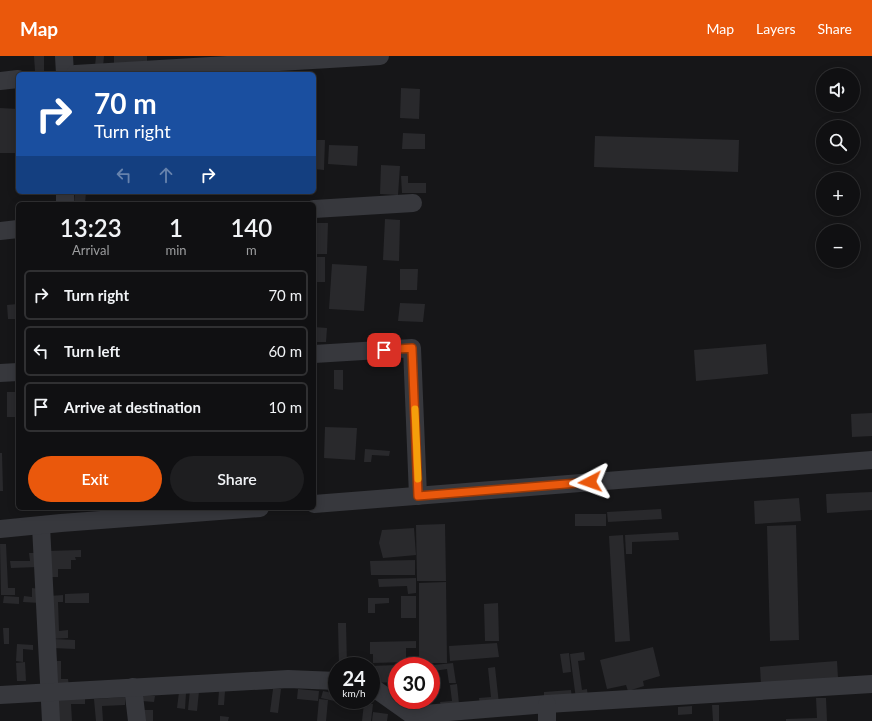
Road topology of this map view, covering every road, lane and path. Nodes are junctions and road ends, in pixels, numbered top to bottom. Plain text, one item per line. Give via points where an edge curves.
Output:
1 (64, 56) edge
2 (380, 56) edge
3 (65, 72) edge
4 (109, 72) edge
5 (16, 79) edge
6 (0, 81) edge
7 (413, 203) dead end
8 (316, 209) edge
9 (16, 229) edge
10 (0, 230) edge
11 (316, 354) edge
12 (16, 372) edge
13 (0, 373) edge
14 (872, 460) edge
15 (418, 496) junction
16 (316, 504) edge
17 (210, 510) edge
18 (61, 516) edge
19 (41, 526) junction
20 (0, 529) edge
21 (328, 681) edge
22 (872, 684) edge
23 (133, 687) junction
24 (49, 692) junction
25 (380, 693) edge
26 (0, 696) edge
27 (547, 713) edge
28 (412, 718) edge
29 (51, 721) edge
30 (137, 721) edge

1 - 3 street
2 - 4 street
5 - 6 street
7 - 8 street
9 - 10 street
11 - 15 street via 412,348
12 - 13 street
14 - 15 street
15 - 16 street
17 - 18 street
18 - 19 street
19 - 20 street
19 - 24 street
21 - 23 street via 288,679
22 - 27 street
23 - 24 street
23 - 30 street
24 - 26 street
24 - 29 street
25 - 28 street
27 - 28 street

